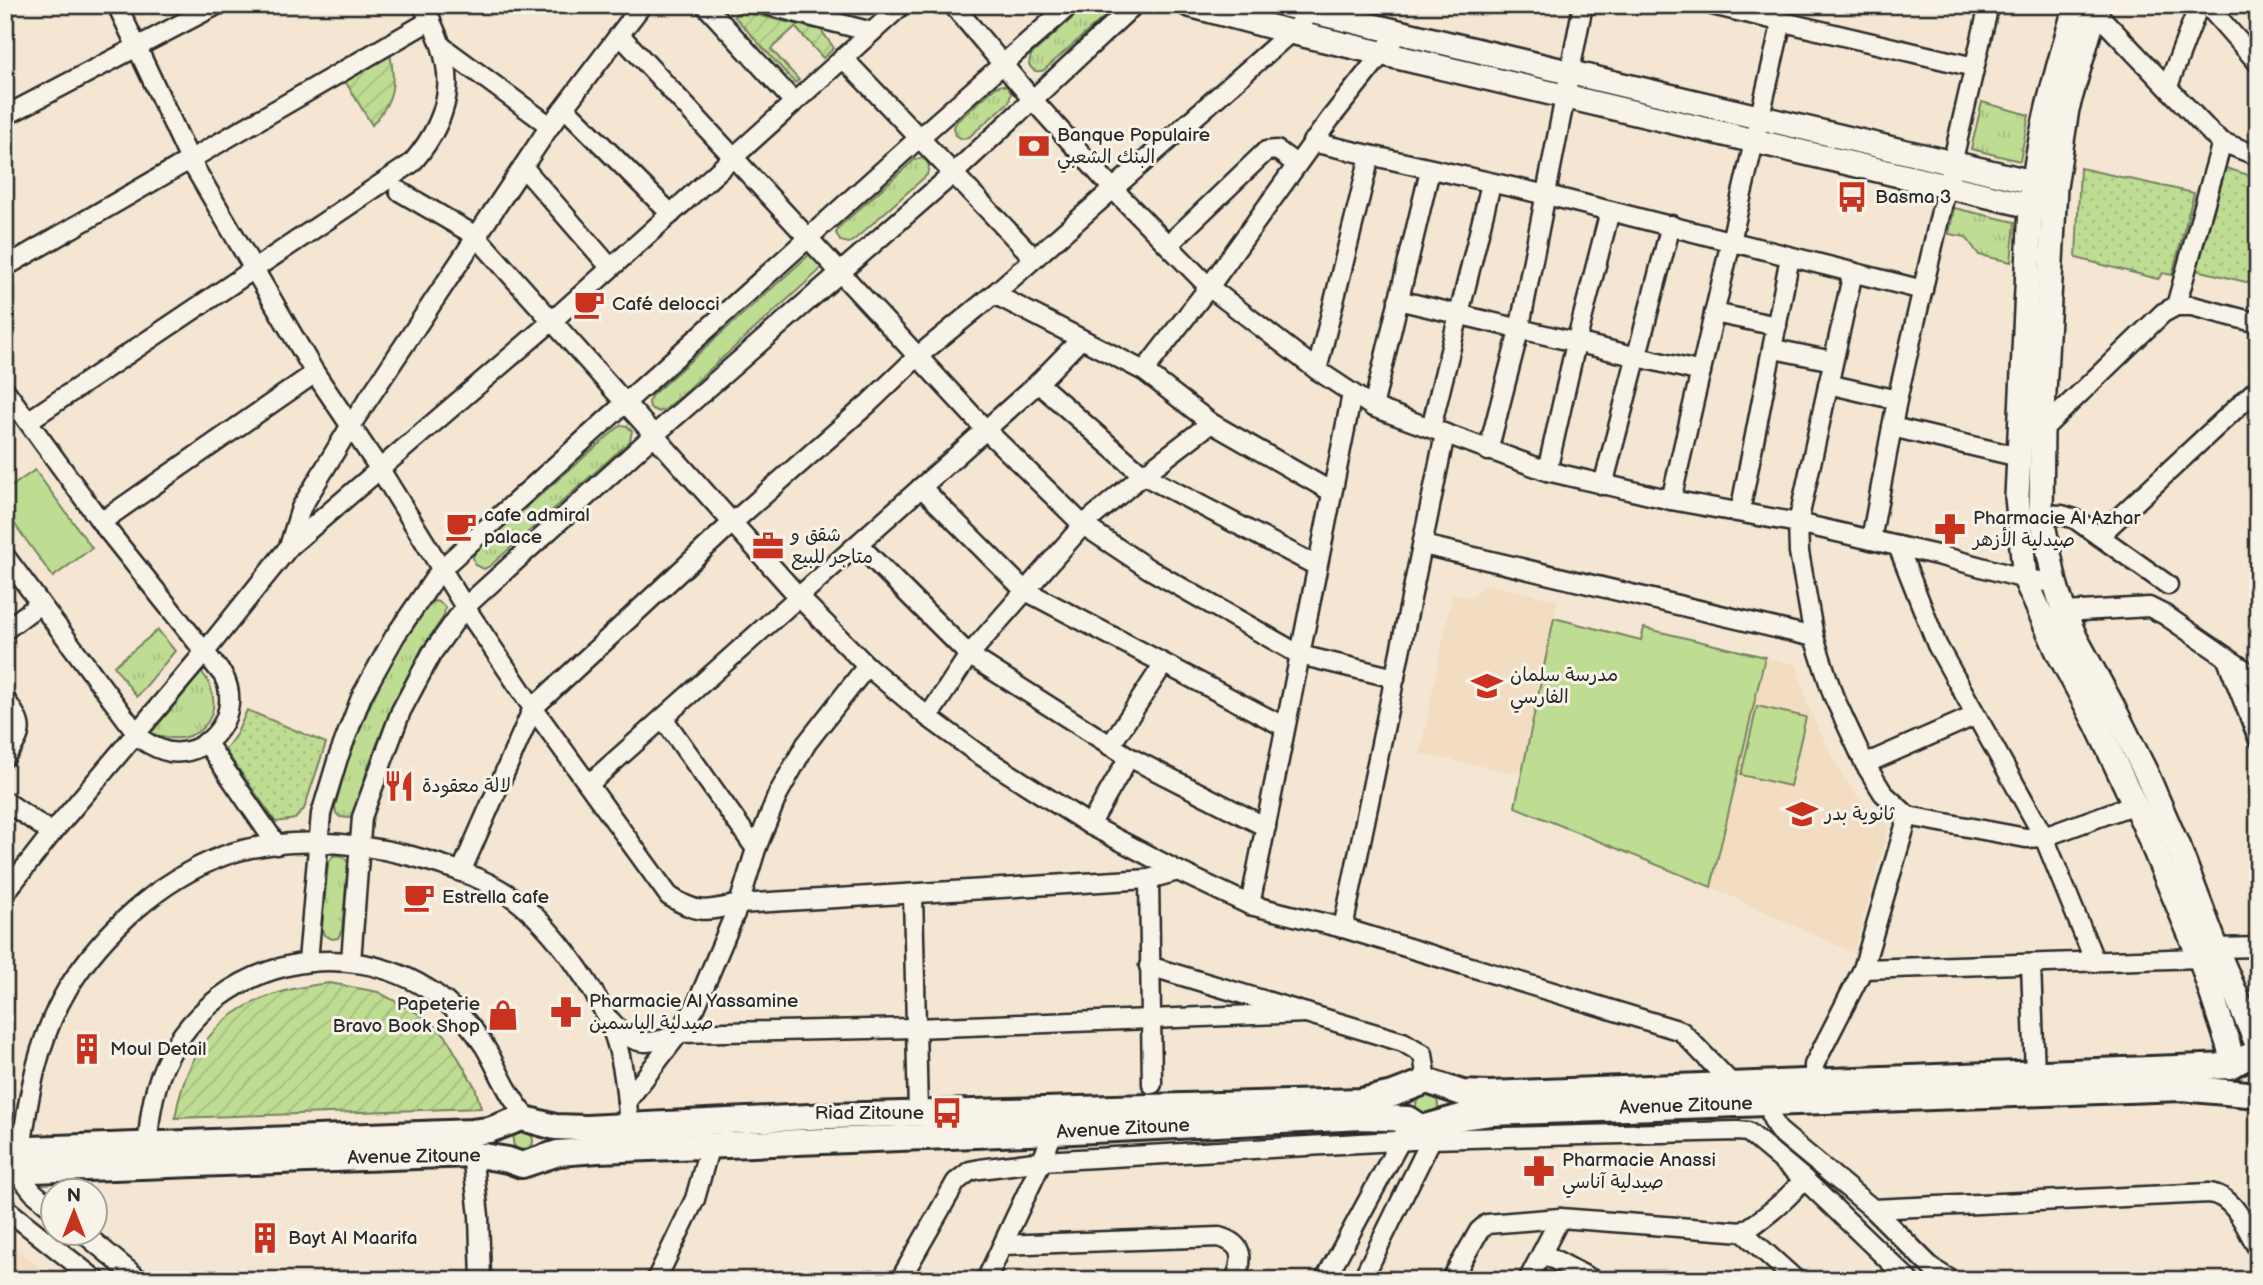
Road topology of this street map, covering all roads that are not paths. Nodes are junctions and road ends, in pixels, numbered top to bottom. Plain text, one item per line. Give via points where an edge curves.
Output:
1 (117, 5) edge
2 (217, 5) edge
3 (642, 5) edge
4 (705, 5) edge
5 (767, 5) edge
6 (902, 5) edge
7 (953, 5) edge
8 (1070, 5) edge
9 (1135, 5) edge
10 (1189, 5) edge
11 (1285, 5) edge
12 (1584, 5) edge
13 (1712, 5) edge
14 (1989, 5) edge
15 (2199, 5) edge
16 (2207, 5) edge
17 (2089, 7) edge
18 (1315, 8) edge
19 (1759, 10) edge
20 (427, 13) edge
21 (1782, 21) junction
22 (1400, 31) junction
23 (872, 32) junction
24 (1291, 32) junction
25 (620, 35) junction
26 (137, 48) junction
27 (444, 48) junction
28 (1381, 52) junction
29 (843, 58) junction
30 (2258, 63) edge
31 (1002, 64) junction
32 (1974, 67) junction
33 (1570, 71) junction
34 (2168, 86) junction
35 (1565, 95) junction
36 (1032, 99) junction
37 (794, 102) junction
38 (565, 108) junction
39 (5, 116) edge
40 (1759, 118) junction
41 (550, 126) junction
42 (919, 138) junction
43 (1754, 141) junction
44 (1312, 142) junction
45 (2221, 142) junction
46 (1370, 156) junction
47 (2258, 156) edge
48 (733, 157) junction
49 (190, 160) junction
50 (1952, 163) junction
51 (1296, 164) junction
52 (523, 167) junction
53 (1430, 170) junction
54 (954, 173) junction
55 (1491, 184) junction
56 (2044, 185) junction
57 (1947, 187) junction
58 (1113, 189) junction
59 (399, 191) dead end
60 (1547, 195) junction
61 (2042, 208) junction
62 (1610, 211) junction
63 (671, 214) junction
64 (1671, 225) junction
65 (476, 236) junction
66 (810, 238) junction
67 (1731, 242) junction
68 (1168, 245) junction
69 (1790, 257) junction
70 (1034, 258) junction
71 (5, 267) edge
72 (610, 267) junction
73 (253, 269) junction
74 (840, 271) junction
75 (1853, 272) junction
76 (1209, 287) junction
77 (1923, 290) junction
78 (994, 294) junction
79 (1398, 300) junction
80 (2176, 306) junction
81 (1714, 313) junction
82 (1458, 316) junction
83 (551, 322) junction
84 (2258, 323) edge
85 (1777, 326) junction
86 (1519, 331) junction
87 (1081, 340) junction
88 (1576, 343) junction
89 (1774, 349) junction
90 (918, 356) junction
91 (1635, 358) junction
92 (1833, 361) junction
93 (1317, 370) junction
94 (1144, 371) junction
95 (1701, 372) junction
96 (315, 373) junction
97 (1038, 383) junction
98 (1828, 384) junction
99 (2258, 388) edge
100 (5, 390) edge
101 (1352, 394) junction
102 (1897, 400) junction
103 (625, 405) junction
104 (1373, 407) junction
105 (28, 421) junction
106 (1211, 423) junction
107 (351, 425) junction
108 (1892, 426) junction
109 (986, 430) junction
110 (2042, 430) junction
111 (1438, 431) junction
112 (653, 436) junction
113 (1488, 451) junction
114 (2019, 457) junction
115 (381, 471) junction
116 (1547, 471) junction
117 (1143, 475) junction
118 (1603, 485) junction
119 (922, 487) junction
120 (1332, 492) junction
121 (1671, 500) junction
122 (1740, 512) junction
123 (2040, 514) junction
124 (101, 522) junction
125 (732, 523) junction
126 (1798, 523) junction
127 (1083, 525) junction
128 (2099, 536) junction
129 (1871, 540) junction
130 (858, 544) junction
131 (1423, 545) junction
132 (1898, 546) junction
133 (289, 547) junction
134 (5, 556) edge
135 (1317, 566) junction
136 (441, 569) junction
137 (2025, 579) junction
138 (2055, 583) junction
139 (2168, 585) dead end
140 (1024, 590) junction
141 (798, 596) junction
142 (40, 604) junction
143 (465, 607) junction
144 (2064, 612) junction
145 (5, 630) edge
146 (1814, 637) junction
147 (204, 653) junction
148 (969, 655) junction
149 (1300, 655) junction
150 (2226, 657) junction
151 (1163, 665) junction
152 (867, 666) junction
153 (1395, 678) junction
154 (2258, 679) edge
155 (5, 699) edge
156 (533, 708) junction
157 (1974, 716) junction
158 (928, 717) junction
159 (663, 718) junction
160 (1285, 727) junction
161 (135, 733) junction
162 (2258, 738) edge
163 (206, 743) junction
164 (1111, 746) junction
165 (5, 757) edge
166 (1129, 757) junction
167 (1865, 764) junction
168 (589, 784) junction
169 (5, 801) edge
170 (2135, 804) junction
171 (1908, 816) junction
172 (1090, 825) junction
173 (1265, 827) junction
174 (52, 833) junction
175 (2044, 837) junction
176 (318, 843) junction
177 (277, 845) junction
178 (358, 846) junction
179 (755, 849) junction
180 (1178, 871) junction
181 (461, 872) junction
182 (1149, 879) junction
183 (5, 893) edge
184 (913, 895) junction
185 (739, 904) junction
186 (1250, 905) junction
187 (1343, 928) junction
188 (2258, 947) edge
189 (2208, 953) junction
190 (308, 961) junction
191 (351, 961) junction
192 (2095, 962) junction
193 (2031, 964) junction
194 (1149, 966) junction
195 (1863, 969) junction
196 (603, 1011) junction
197 (1306, 1013) junction
198 (1150, 1019) junction
199 (915, 1028) junction
200 (679, 1032) junction
201 (2243, 1058) edge
202 (2035, 1074) junction
203 (1814, 1083) junction
204 (1152, 1084) dead end
205 (1428, 1085) junction
206 (1734, 1086) junction
207 (2250, 1093) edge
208 (627, 1101) junction
209 (1770, 1103) junction
210 (918, 1114) junction
211 (521, 1122) junction
212 (629, 1127) junction
213 (1406, 1128) junction
214 (1438, 1128) junction
215 (1053, 1132) junction
216 (148, 1145) junction
217 (710, 1145) junction
218 (472, 1154) junction
219 (12, 1160) edge
220 (508, 1160) junction
221 (537, 1161) junction
222 (1042, 1161) junction
223 (1804, 1179) junction
224 (33, 1192) junction
225 (38, 1196) edge
226 (1873, 1209) junction
227 (9, 1211) edge
228 (1560, 1218) junction
229 (1743, 1233) junction
230 (1004, 1245) junction
231 (98, 1246) edge
232 (2258, 1249) edge
233 (1542, 1253) junction
234 (1777, 1274) edge
235 (96, 1280) edge
236 (140, 1280) edge
237 (481, 1280) edge
238 (656, 1280) edge
239 (900, 1280) edge
240 (986, 1280) edge
241 (1235, 1280) edge
242 (1325, 1280) edge
243 (1362, 1280) edge
244 (1451, 1280) edge
245 (1528, 1280) edge
246 (1593, 1280) edge
247 (1796, 1280) edge
248 (1909, 1280) edge
249 (1951, 1280) edge

1 - 26 street
2 - 26 street
3 - 25 street
4 - 37 street
5 - 23 street
6 - 23 street
7 - 31 street
8 - 31 street
9 - 36 street
10 - 24 street
11 - 18 street
12 - 33 street
13 - 19 street
14 - 32 street
15 - 34 street
16 - 30 street
17 - 34 street
17 - 56 street via 2067,109
18 - 22 street
18 - 24 street
19 - 21 street
20 - 27 street
20 - 49 street
21 - 32 street
21 - 40 street
22 - 28 street
22 - 33 street
23 - 29 street
24 - 28 street
24 - 58 street
25 - 38 street
25 - 48 street
26 - 39 street
26 - 49 street
27 - 41 street
27 - 73 street via 448,66 445,105 412,163
28 - 35 street
28 - 44 street
29 - 37 street
29 - 42 street
31 - 36 street
31 - 42 street
32 - 50 street
33 - 35 street
33 - 40 street
34 - 45 street
35 - 43 street
35 - 60 street
36 - 54 street
36 - 58 street
37 - 48 street
38 - 41 street
38 - 63 street
40 - 43 street
40 - 50 street
41 - 52 street
42 - 54 street
42 - 66 street
43 - 57 street
43 - 67 street
44 - 46 street
44 - 51 street
45 - 47 street
45 - 80 street
46 - 53 street
46 - 93 street
48 - 63 street
48 - 66 street
49 - 71 street
49 - 73 street
50 - 56 street
50 - 57 street
51 - 68 street via 1277,149 1266,151
51 - 76 street
52 - 65 street
52 - 72 street
53 - 55 street
53 - 79 street
54 - 70 street
54 - 74 street
55 - 60 street
55 - 82 street
56 - 61 street
57 - 61 street
57 - 77 street
58 - 68 street
58 - 70 street
59 - 65 street
60 - 62 street
60 - 86 street
61 - 110 street
61 - 114 street
62 - 64 street
62 - 88 street
63 - 72 street
64 - 67 street
64 - 91 street
65 - 83 street
65 - 107 street
66 - 74 street
66 - 103 street
67 - 69 street
67 - 81 street
68 - 76 street
69 - 75 street
69 - 85 street
70 - 78 street
72 - 83 street
73 - 96 street
73 - 105 street
74 - 90 street
74 - 112 street
75 - 77 street
75 - 92 street
76 - 93 street
76 - 94 street
77 - 102 street
78 - 87 street
78 - 90 street
79 - 82 street
79 - 104 street
80 - 84 street
80 - 110 street via 2163,313
81 - 85 street
81 - 95 street
82 - 86 street
82 - 111 street
83 - 103 street
83 - 115 street
85 - 89 street
86 - 88 street
86 - 113 street
87 - 94 street
87 - 97 street
88 - 91 street
88 - 116 street
89 - 92 street
89 - 122 street
90 - 109 street
90 - 125 street
91 - 95 street
91 - 118 street
92 - 98 street
93 - 101 street
94 - 106 street
95 - 121 street
96 - 107 street
96 - 124 street
97 - 109 street
97 - 117 street
98 - 102 street
98 - 126 street
99 - 128 street
100 - 105 street
101 - 104 street
101 - 120 street
102 - 108 street
103 - 112 street
103 - 136 street
104 - 111 street
105 - 124 street
106 - 117 street
106 - 120 street
107 - 115 street
107 - 133 street via 301,508
108 - 114 street
108 - 129 street
109 - 119 street
109 - 127 street
110 - 123 street
111 - 113 street
111 - 131 street
112 - 125 street
112 - 143 street
113 - 116 street
114 - 137 street via 2017,497
115 - 133 street
115 - 136 street
116 - 118 street
117 - 127 street
117 - 135 street
118 - 121 street
119 - 130 street
119 - 140 street
120 - 135 street
121 - 122 street
122 - 126 street
123 - 128 street via 2075,519
123 - 138 street
124 - 147 street
125 - 141 street
125 - 156 street
126 - 129 street
126 - 146 street
127 - 140 street
127 - 149 street via 1149,569
128 - 139 street
129 - 132 street
130 - 141 street
130 - 148 street
131 - 146 street
131 - 153 street
132 - 137 street
132 - 157 street via 1937,645
133 - 147 street
134 - 142 street
135 - 149 street
136 - 143 street
136 - 176 street via 394,636 362,695 321,814
137 - 138 street
137 - 170 street
138 - 144 street
140 - 148 street
140 - 151 street
141 - 152 street
141 - 159 street
142 - 145 street
142 - 161 street
143 - 156 street
143 - 178 street via 432,653 401,711 362,817
144 - 150 street via 2149,607
144 - 189 street via 2146,773 2181,854
146 - 167 street via 1833,695
147 - 161 street
147 - 163 street via 229,687 230,703 217,734
148 - 158 street
148 - 164 street
149 - 153 street
149 - 160 street
150 - 154 street
150 - 162 street
151 - 160 street
151 - 164 street
152 - 158 street
152 - 179 street via 806,744
153 - 187 street
155 - 165 street via 21,730
156 - 168 street
156 - 181 street
157 - 167 street
157 - 175 street
158 - 172 street
159 - 168 street
159 - 179 street
160 - 173 street
161 - 163 street via 155,748 172,752
161 - 174 street
163 - 177 street
164 - 166 street
166 - 172 street
166 - 173 street
167 - 171 street via 1883,793
168 - 185 street via 669,896 704,912
169 - 174 street
170 - 175 street
170 - 189 street
171 - 175 street via 2026,838
171 - 195 street
172 - 180 street
173 - 186 street
174 - 183 street
175 - 192 street
176 - 177 street
176 - 178 street
176 - 190 street
177 - 219 street via 222,857 179,879 96,949 68,989 44,1036
178 - 181 street via 401,853
178 - 191 street
179 - 185 street
180 - 182 street
180 - 186 street
181 - 196 street via 509,895 534,916 587,982
182 - 184 street
182 - 194 street
184 - 185 street
184 - 199 street
185 - 200 street via 696,1006
186 - 187 street
187 - 206 street via 1681,1031
188 - 189 street
189 - 192 street
189 - 201 street
189 - 201 street
190 - 191 street
190 - 216 street via 252,977 195,1018 159,1079
191 - 211 street via 404,976 450,1005 485,1048
192 - 193 street
193 - 195 street
193 - 202 street
194 - 197 street
194 - 198 street
195 - 203 street via 1814,1065
196 - 200 street via 636,1041 663,1041
196 - 208 street via 624,1071
197 - 198 street
197 - 205 street via 1413,1047 1423,1054
198 - 199 street
198 - 204 street
199 - 200 street
199 - 210 street
200 - 208 street
201 - 202 main road, Avenue Zitoune
201 - 207 main road, Avenue Zitoune via 2228,1074 2229,1082 2234,1089
202 - 203 main road, Avenue Zitoune
203 - 206 main road, Avenue Zitoune
205 - 206 main road, Avenue Zitoune via 1489,1094
205 - 210 main road, Avenue Zitoune via 1362,1101
205 - 213 main road via 1409,1090 1404,1102
205 - 214 main road via 1450,1101
207 - 209 main road, Avenue Zitoune via 2182,1088
208 - 212 street
209 - 214 main road, Avenue Zitoune via 1490,1113 1461,1117
209 - 226 street via 1778,1129
210 - 212 main road, Avenue Zitoune
211 - 212 main road, Avenue Zitoune
211 - 216 main road, Avenue Zitoune via 472,1132
211 - 220 main road via 500,1138
211 - 221 main road via 542,1127 546,1149
213 - 214 main road, Avenue Zitoune
213 - 215 main road, Avenue Zitoune via 1363,1117
213 - 222 street
213 - 242 street
214 - 223 street via 1737,1130 1748,1132
214 - 243 street
215 - 217 main road, Avenue Zitoune
215 - 222 street
216 - 219 main road, Avenue Zitoune
217 - 221 main road, Avenue Zitoune via 569,1152
217 - 238 street via 695,1199
218 - 219 main road, Avenue Zitoune
218 - 220 main road, Avenue Zitoune
218 - 237 street
219 - 224 street
220 - 221 main road, Avenue Zitoune via 522,1165
222 - 230 street
222 - 239 street via 962,1175
223 - 229 street
223 - 248 street
224 - 225 street
224 - 227 street
226 - 232 street via 2209,1193 2231,1203
226 - 249 street via 1933,1269
227 - 235 street
228 - 229 street
228 - 233 street
228 - 244 street via 1486,1225
229 - 234 street
230 - 240 street
230 - 241 street via 1219,1237 1231,1241 1239,1251 1241,1264
231 - 236 street
233 - 245 street
233 - 246 street
234 - 247 street

